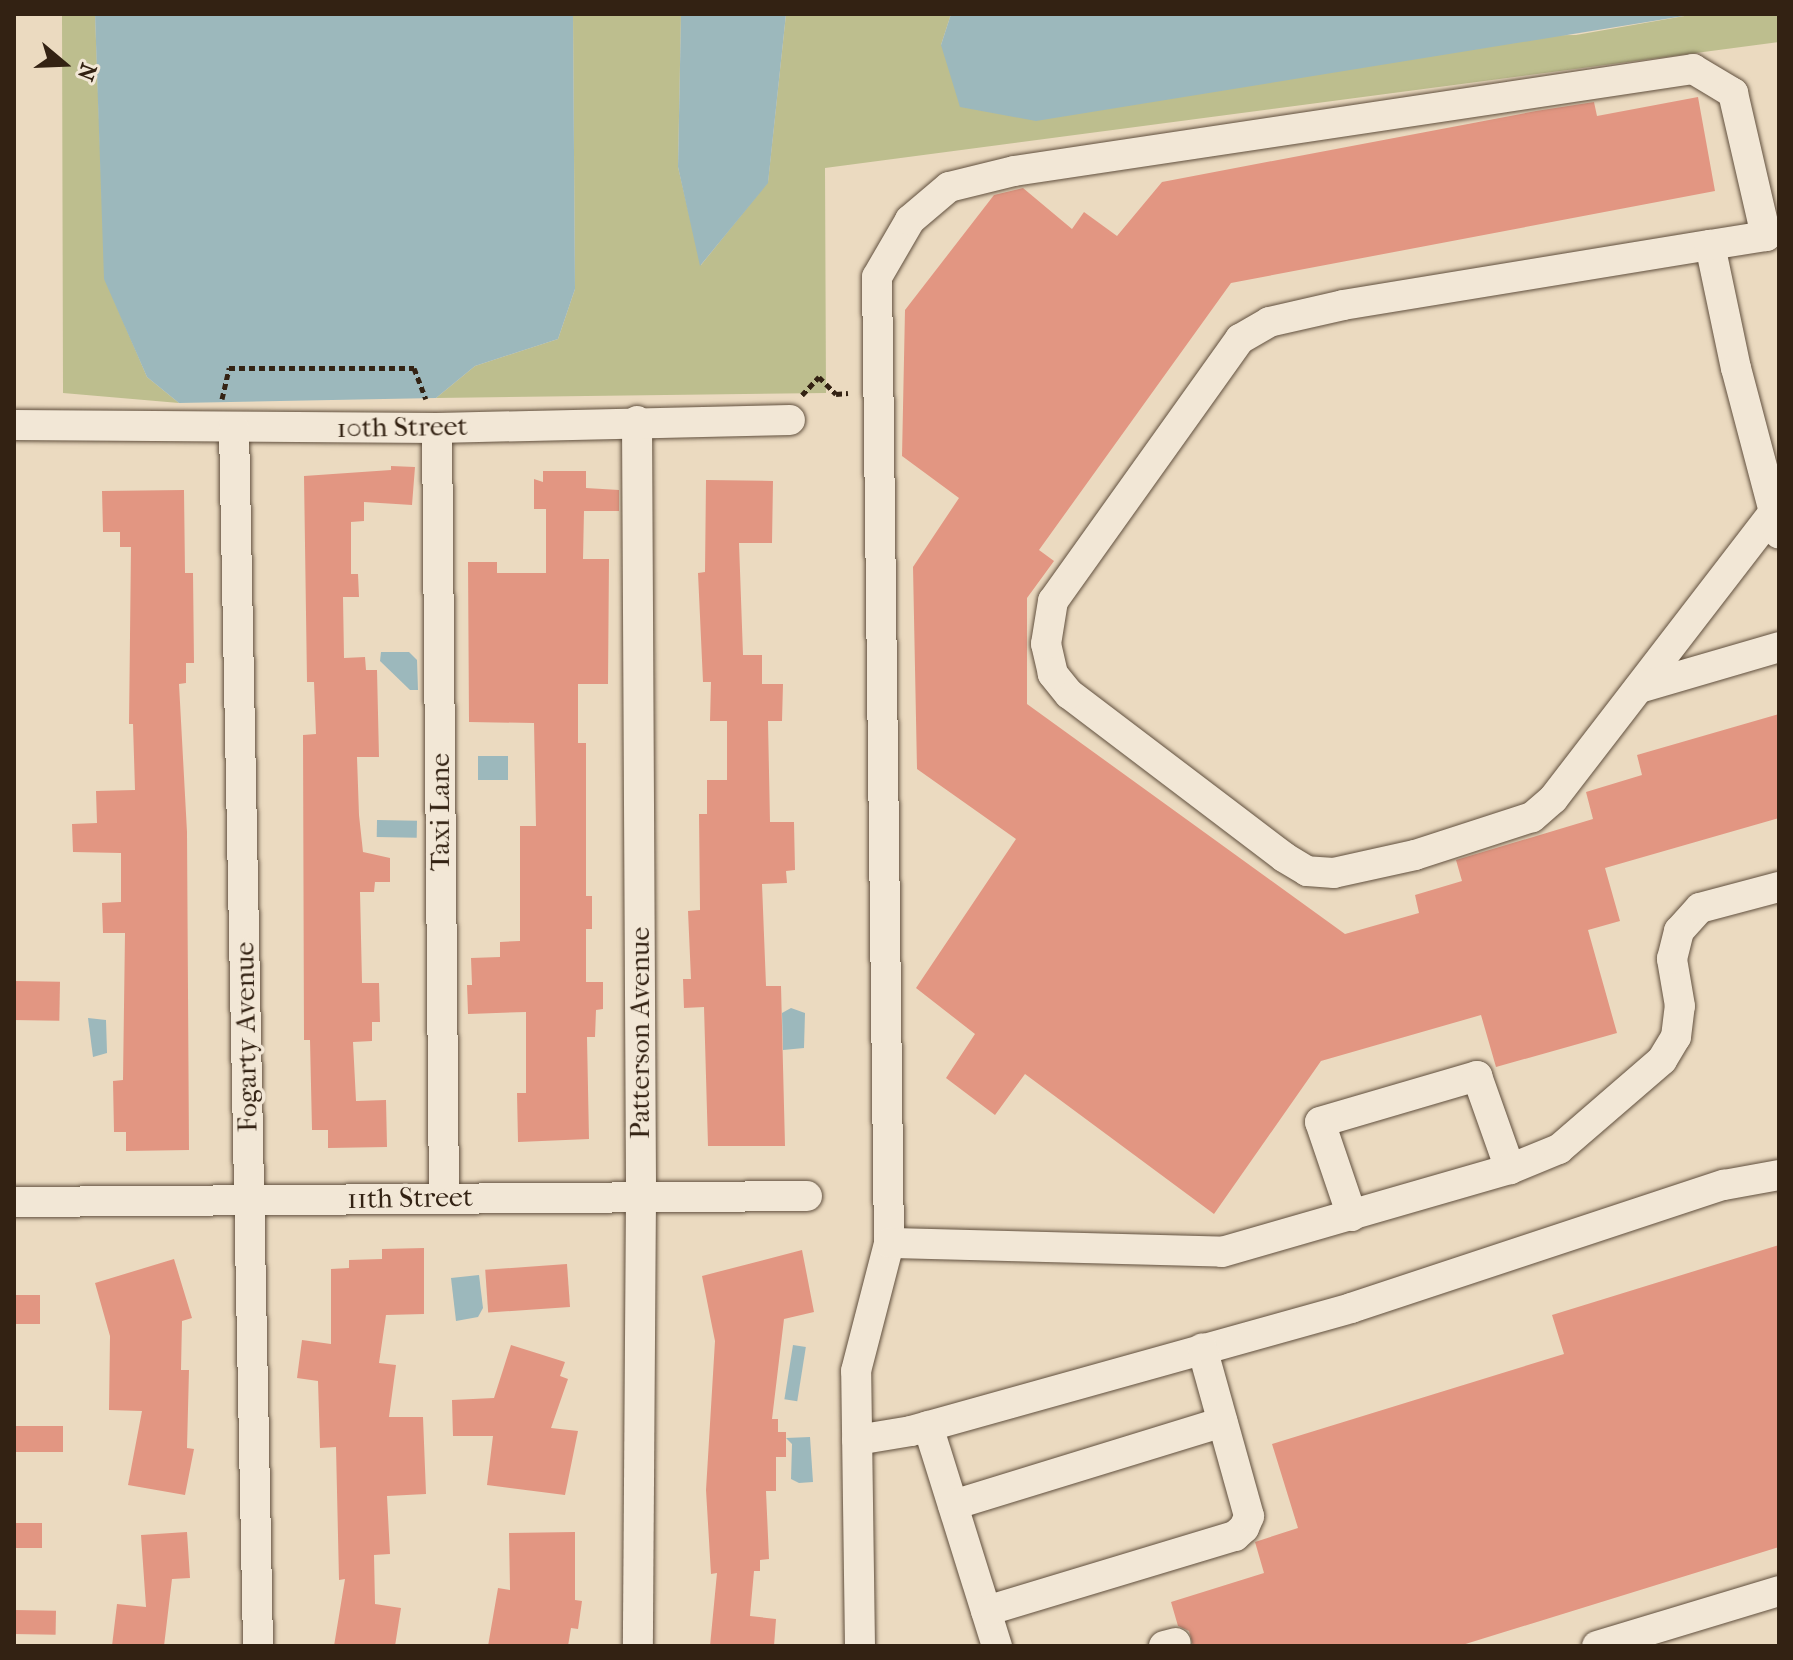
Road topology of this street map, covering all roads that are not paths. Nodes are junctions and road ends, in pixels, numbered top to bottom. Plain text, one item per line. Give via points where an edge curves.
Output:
1 (1710, 245) junction
2 (227, 417) junction
3 (433, 417) junction
4 (790, 420) road end
5 (637, 421) junction
6 (14, 425) edge
7 (1777, 519) edge
8 (1779, 647) edge
9 (1639, 688) junction
10 (1779, 887) edge
11 (1510, 1169) junction
12 (1779, 1175) edge
13 (444, 1196) junction
14 (641, 1196) junction
15 (807, 1196) dead end
16 (250, 1201) junction
17 (14, 1202) edge
18 (1352, 1216) junction
19 (889, 1243) junction
20 (1202, 1348) junction
21 (1223, 1422) junction
22 (928, 1426) junction
23 (857, 1440) junction
24 (953, 1505) junction
25 (1779, 1591) edge
26 (986, 1611) junction
27 (258, 1646) edge
28 (638, 1646) edge
29 (860, 1646) edge
30 (997, 1646) edge
31 (1597, 1646) edge

1 - 7 street
1 - 9 street via 1343,305 1269,322 1240,339 1053,601 1046,644 1053,674 1069,694 1307,871 1334,873 1415,855 1532,817 1553,799
1 - 19 street via 1766,236 1733,93 1693,69 1014,171 949,187 910,220 877,277
2 - 3 street, 10th Street
2 - 6 street, 10th Street
2 - 16 street, Fogarty Avenue
3 - 5 street, 10th Street
3 - 13 street, Taxi Lane
4 - 5 street, 10th Street
5 - 14 street, Patterson Avenue
7 - 9 street
8 - 9 street
10 - 11 street via 1700,908 1679,931 1672,959 1680,1006 1676,1037 1662,1060 1559,1149
11 - 18 street
11 - 18 street via 1477,1076 1320,1122
12 - 20 street via 1724,1185 1351,1308
13 - 14 street, 11th Street
13 - 16 street, 11th Street
14 - 15 street, 11th Street
14 - 28 street, Patterson Avenue
16 - 17 street, 11th Street
16 - 27 street, Fogarty Avenue
18 - 19 street via 1222,1252
19 - 23 street via 856,1371
20 - 21 street
20 - 22 street
21 - 24 street
21 - 26 street via 1249,1516 1235,1536
22 - 23 street
22 - 24 street
23 - 29 street
24 - 26 street
25 - 31 street
26 - 30 street

